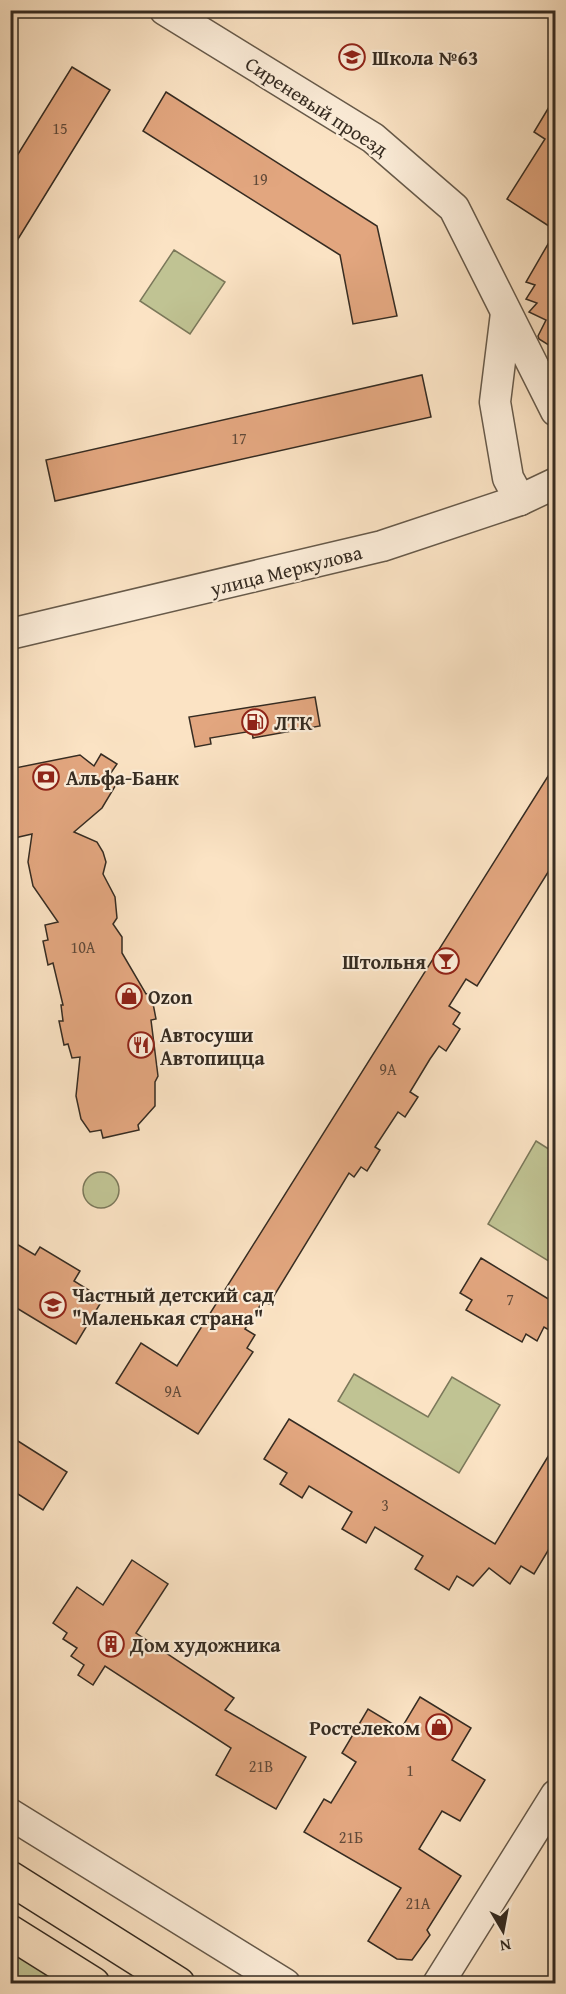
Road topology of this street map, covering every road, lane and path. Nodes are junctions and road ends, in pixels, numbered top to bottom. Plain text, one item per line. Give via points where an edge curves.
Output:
1 (165, 10) edge
2 (506, 313) junction
3 (555, 411) edge
4 (555, 483) edge
5 (520, 500) junction
6 (10, 634) edge
7 (555, 1795) edge
8 (10, 1814) edge
9 (10, 1878) edge
10 (10, 1932) edge
11 (93, 1983) edge
12 (178, 1983) edge
13 (285, 1983) edge
14 (438, 1983) edge

1 - 2 street, Сиреневый проезд via 374,138 453,208
2 - 3 street, Сиреневый проезд
2 - 5 street via 495,402 508,478
4 - 5 street, улица Меркулова
5 - 6 street, улица Меркулова via 382,546
7 - 14 street
8 - 13 street
9 - 12 main road
10 - 11 main road

